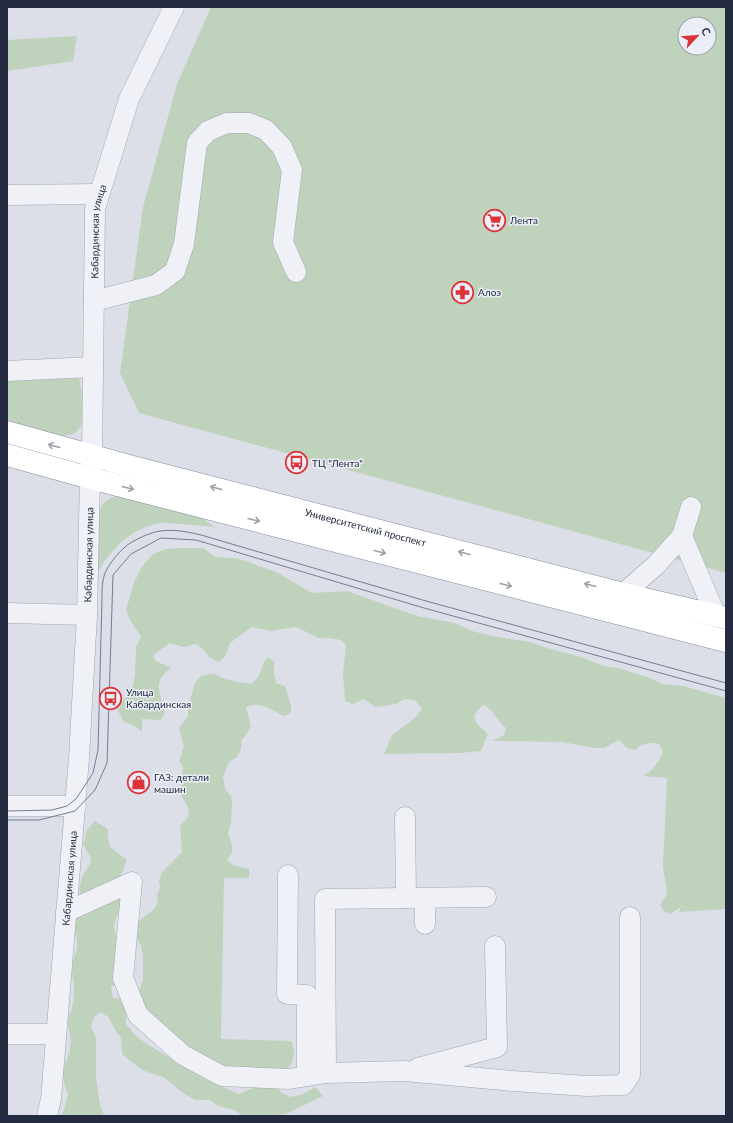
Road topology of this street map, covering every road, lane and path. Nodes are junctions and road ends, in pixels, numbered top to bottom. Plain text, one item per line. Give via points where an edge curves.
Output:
1 (174, 7) edge
2 (99, 194) junction
3 (7, 195) edge
4 (296, 272) dead end
5 (94, 301) junction
6 (93, 367) junction
7 (7, 372) edge
8 (7, 432) edge
9 (7, 455) edge
10 (92, 455) junction
11 (90, 478) junction
12 (691, 507) dead end
13 (682, 536) junction
14 (623, 594) junction
15 (7, 613) edge
16 (87, 614) junction
17 (721, 617) edge
18 (724, 641) edge
19 (7, 806) edge
20 (76, 806) junction
21 (406, 817) dead end
22 (288, 875) dead end
23 (486, 896) dead end
24 (415, 898) junction
25 (66, 912) junction
26 (630, 917) dead end
27 (425, 924) dead end
28 (495, 946) dead end
29 (7, 1034) edge
30 (56, 1034) junction
31 (404, 1071) junction
32 (316, 1075) junction
33 (47, 1116) edge

1 - 2 street, Кабардинская улица via 129,99
2 - 3 street
2 - 5 street, Кабардинская улица via 95,209
4 - 5 street via 283,242 292,170 282,147 266,130 249,123 227,123 208,131 197,143 184,244 176,271 156,285
5 - 6 street, Кабардинская улица
6 - 7 street
6 - 10 street, Кабардинская улица
10 -> 8 highway, Университетский проспект
9 - 11 highway, Университетский проспект
10 - 11 street, Кабардинская улица
14 -> 10 highway, Университетский проспект
11 - 16 street, Кабардинская улица
11 -> 18 highway, Университетский проспект
12 - 13 street
13 - 14 street via 656,565
13 - 17 street
14 - 17 highway, Университетский проспект
15 - 16 street
16 - 20 street, Кабардинская улица
19 - 20 street
20 - 25 street, Кабардинская улица
21 - 24 street
22 - 32 street via 287,994 307,995
23 - 24 street
24 - 27 street
24 - 32 street via 325,900
25 - 30 street, Кабардинская улица
25 - 32 street via 132,882 123,978 138,1015 183,1055 222,1076 289,1079
26 - 31 street via 630,1075 623,1085 587,1086
28 - 31 street via 497,1047
29 - 30 street
30 - 33 street, Кабардинская улица via 51,1098
31 - 32 street

